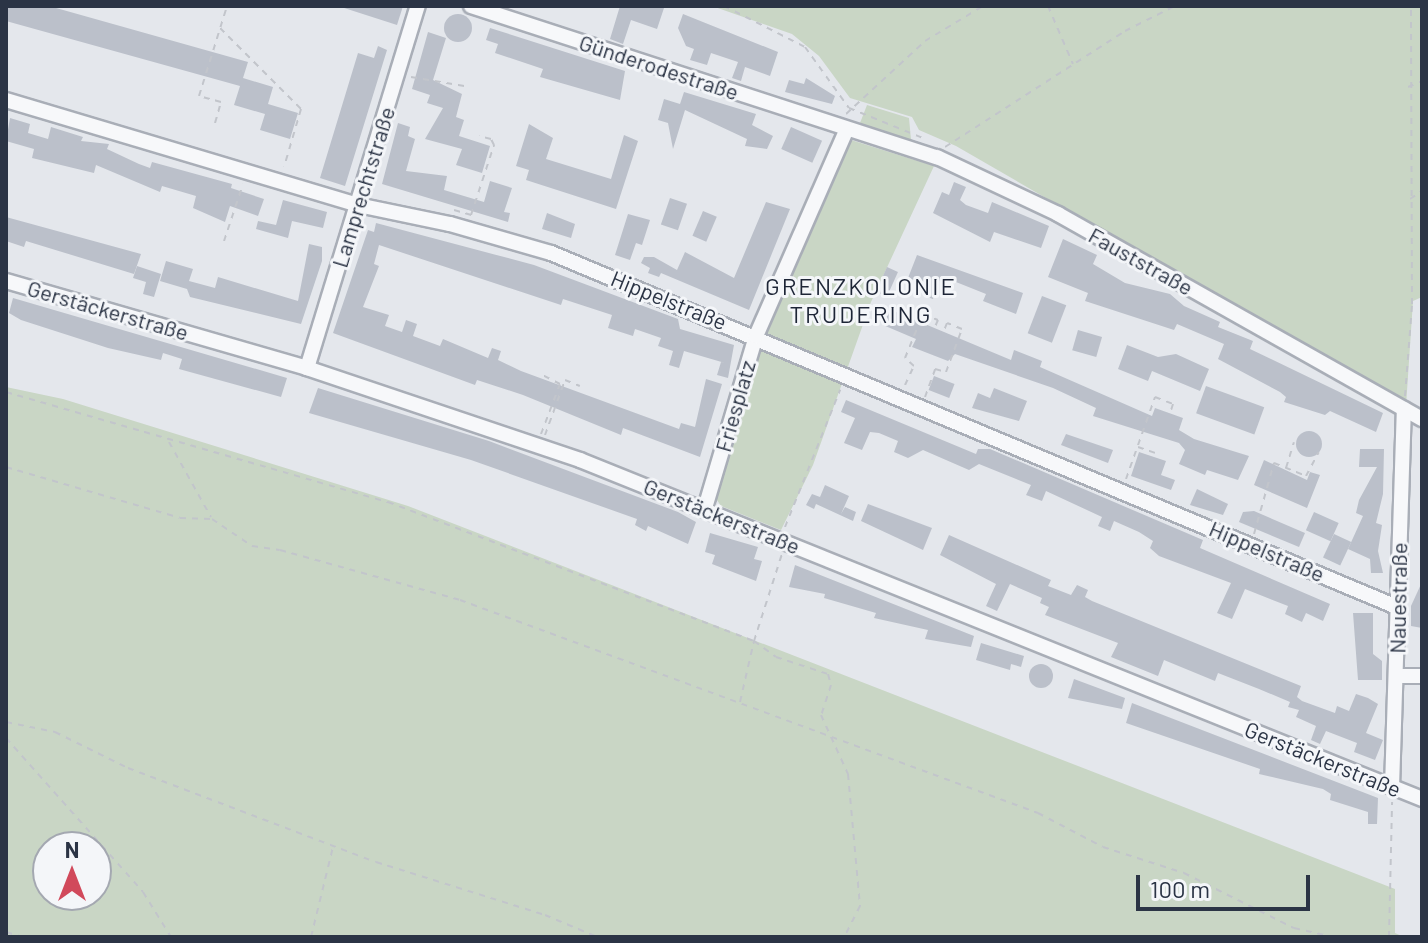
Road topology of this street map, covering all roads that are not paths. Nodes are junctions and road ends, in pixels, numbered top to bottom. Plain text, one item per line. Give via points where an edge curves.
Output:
1 (418, 6) edge
2 (471, 6) edge
3 (6, 100) edge
4 (847, 129) junction
5 (358, 205) junction
6 (6, 281) edge
7 (756, 336) junction
8 (307, 368) junction
9 (1404, 409) junction
10 (1422, 419) edge
11 (705, 508) junction
12 (1397, 607) junction
13 (1397, 676) junction
14 (1422, 676) edge
15 (1392, 787) junction
16 (1422, 799) edge

1 - 5 street, Lamprechtstraße
2 - 4 street, Günderodestraße
3 - 5 street, Hippelstraße
4 - 7 street, Friesplatz
4 - 9 street, Fauststraße via 937,157 1005,188
5 - 7 street, Hippelstraße via 551,253
5 - 8 street, Lamprechtstraße
6 - 8 street, Gerstäckerstraße
7 - 11 street, Friesplatz
7 - 12 street, Hippelstraße
8 - 11 street, Gerstäckerstraße
9 - 10 street, Fauststraße
9 - 12 street, Nauestraße
11 - 15 street, Gerstäckerstraße
12 - 13 street, Nauestraße
13 - 14 street
13 - 15 street, Nauestraße
15 - 16 street, Gerstäckerstraße

